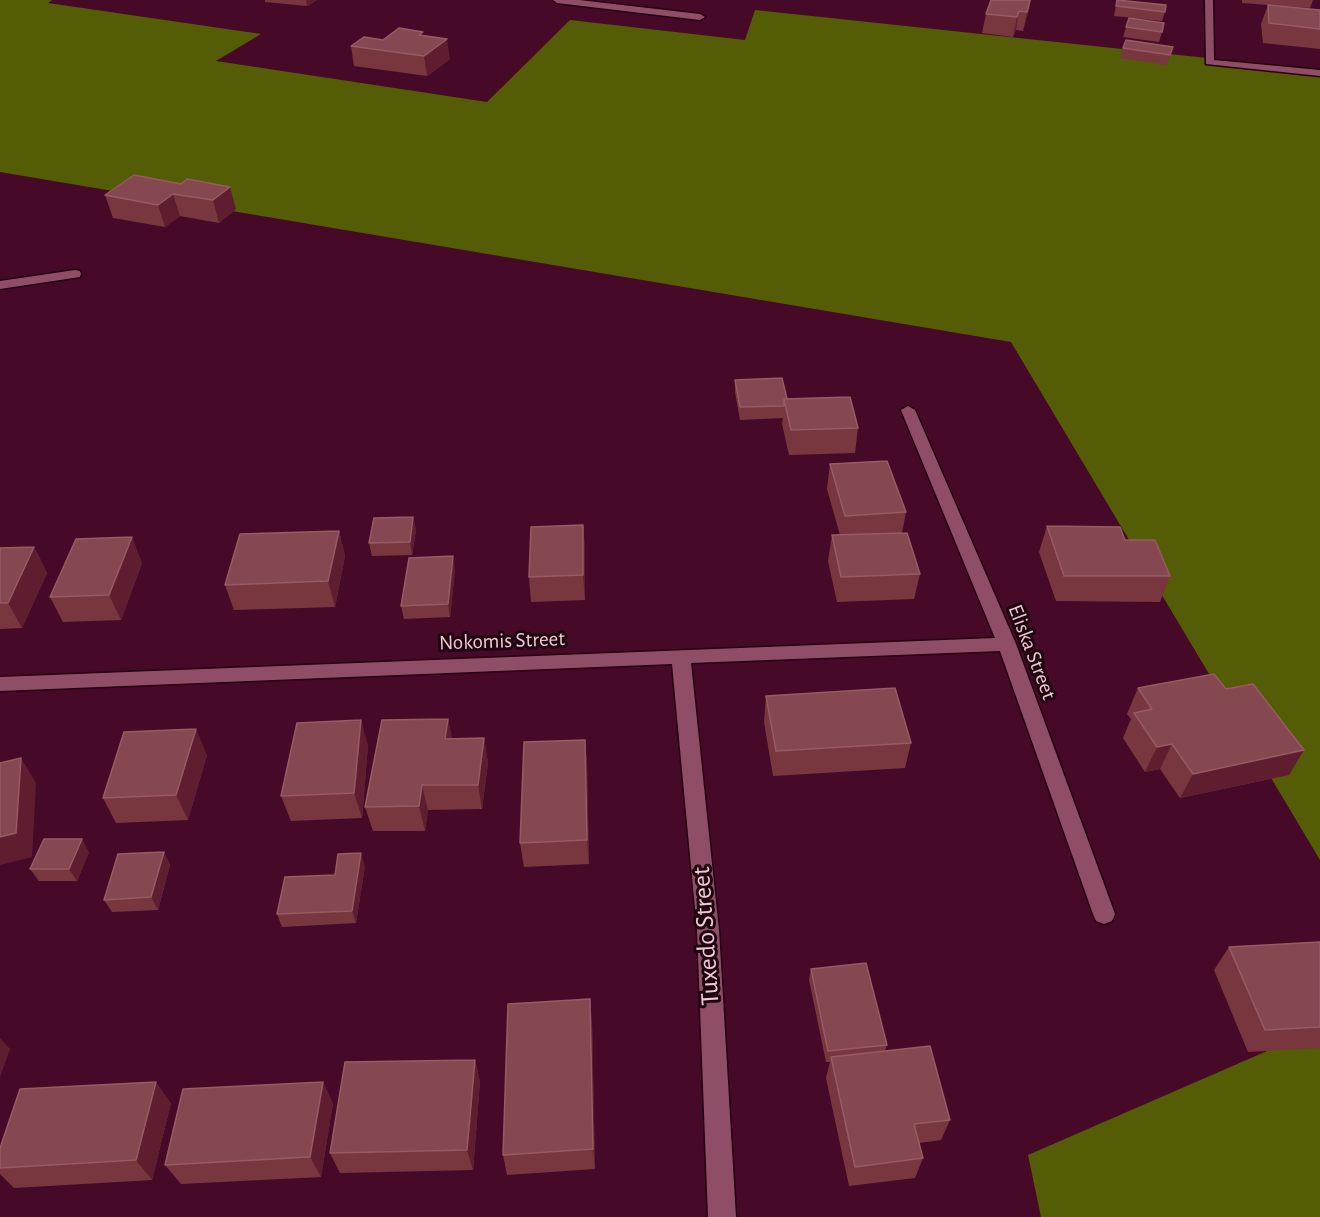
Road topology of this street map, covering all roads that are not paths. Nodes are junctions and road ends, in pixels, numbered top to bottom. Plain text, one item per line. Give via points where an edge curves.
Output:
1 (557, 0) edge
2 (1209, 0) edge
3 (700, 18) dead end
4 (1320, 73) edge
5 (75, 274) dead end
6 (0, 285) edge
7 (908, 410) dead end
8 (1006, 644) junction
9 (681, 656) junction
10 (0, 684) edge
11 (1104, 914) dead end
12 (722, 1217) edge

1 - 3 street
2 - 4 street via 1209,62
5 - 6 street
7 - 8 street, Eliska Street
8 - 9 street, Nokomis Street
8 - 11 street, Eliska Street
9 - 10 street, Nokomis Street
9 - 12 street, Tuxedo Street via 708,930

